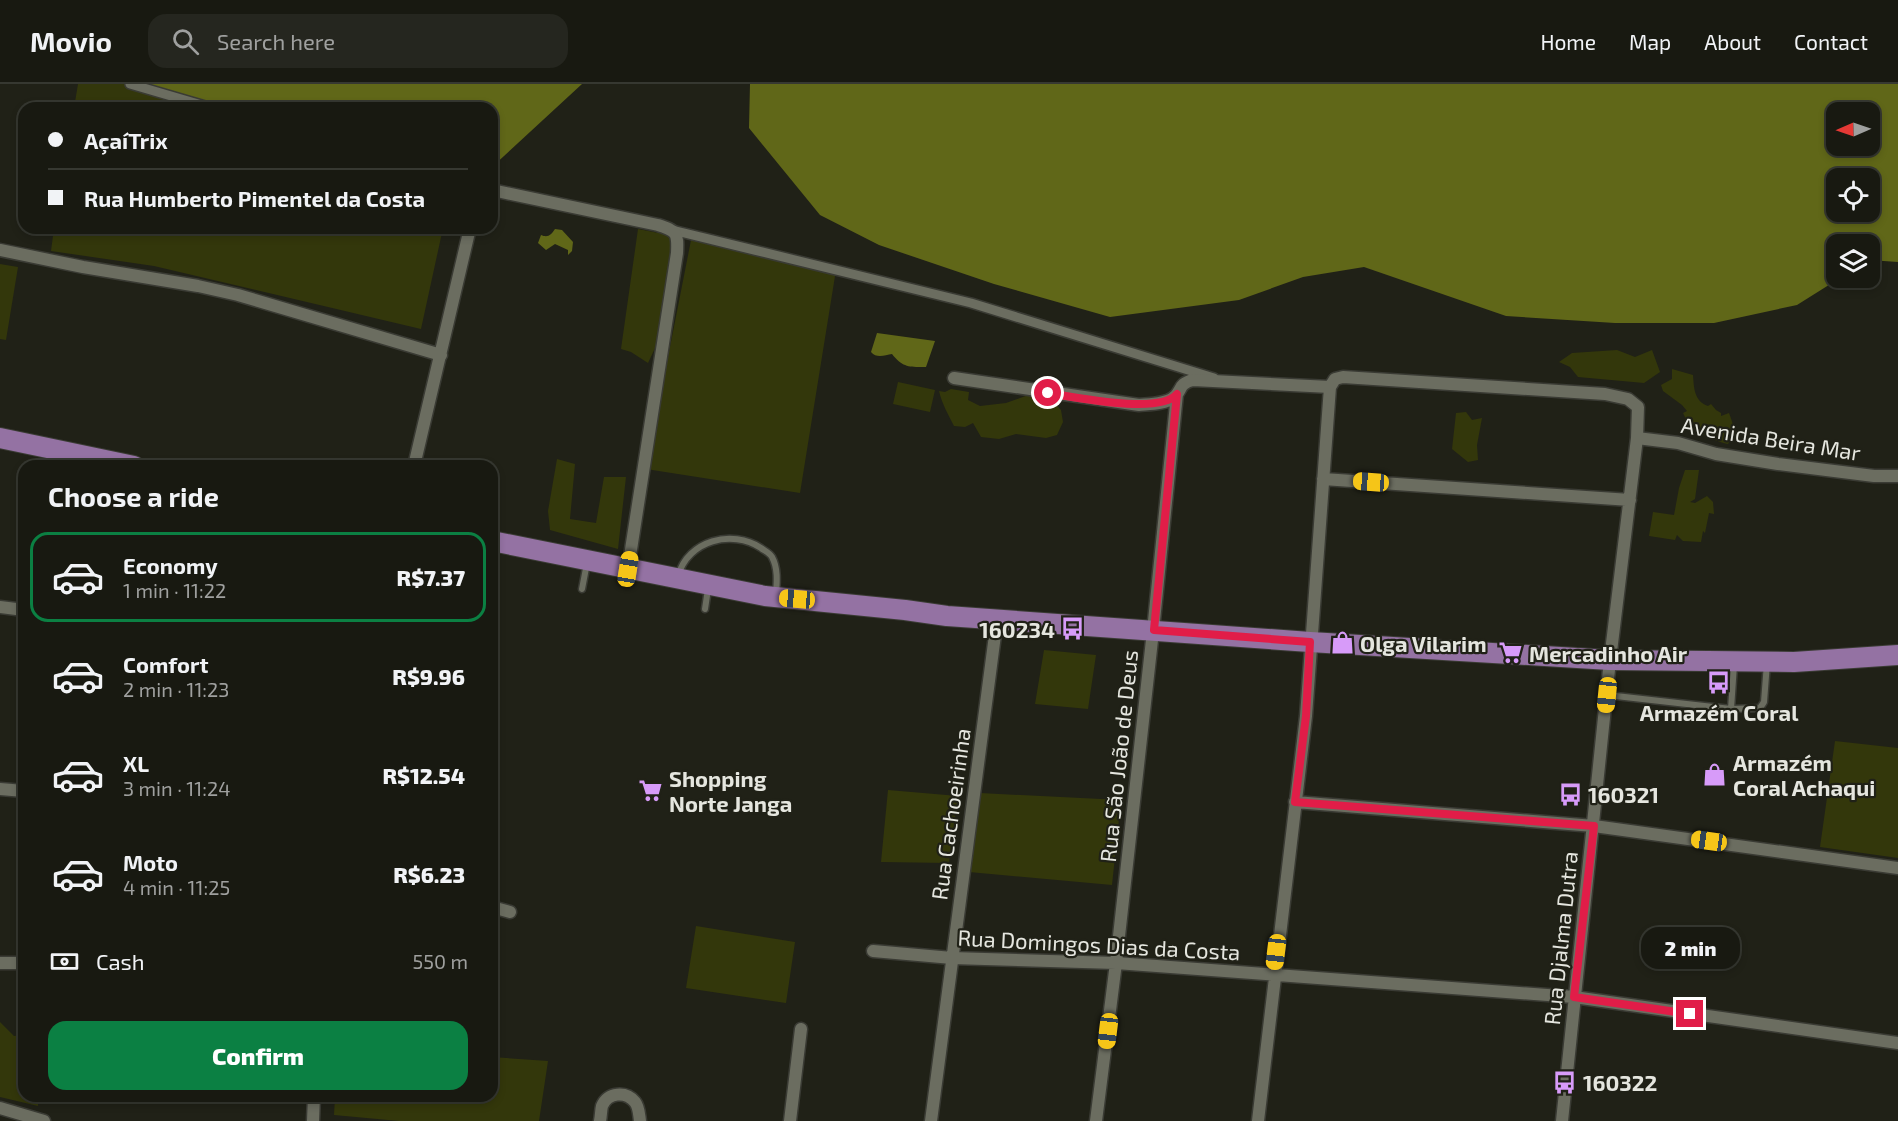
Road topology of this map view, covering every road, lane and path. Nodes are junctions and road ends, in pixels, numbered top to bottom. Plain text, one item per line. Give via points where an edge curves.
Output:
1 (130, 84) edge
2 (192, 102) edge
3 (498, 191) edge
4 (672, 230) junction
5 (469, 234) edge
6 (0, 250) edge
7 (441, 355) junction
8 (954, 378) dead end
9 (1230, 382) junction
10 (1330, 387) junction
11 (1177, 394) junction
12 (0, 438) edge
13 (1637, 438) junction
14 (105, 460) edge
15 (415, 460) edge
16 (1898, 476) edge
17 (1323, 479) junction
18 (1630, 500) junction
19 (498, 542) edge
20 (588, 561) junction
21 (628, 569) junction
22 (677, 579) junction
23 (709, 585) junction
24 (582, 589) dead end
25 (776, 597) junction
26 (0, 607) edge
27 (18, 609) edge
28 (705, 609) dead end
29 (997, 620) junction
30 (1154, 630) junction
31 (1310, 642) junction
32 (1898, 655) edge
33 (1610, 660) junction
34 (1734, 662) junction
35 (1767, 662) junction
36 (1607, 695) junction
37 (1731, 709) junction
38 (0, 789) edge
39 (18, 790) edge
40 (1295, 802) junction
41 (1594, 826) junction
42 (1898, 868) edge
43 (498, 909) edge
44 (510, 912) dead end
45 (873, 951) dead end
46 (952, 958) junction
47 (0, 963) edge
48 (18, 963) edge
49 (1116, 963) junction
50 (1274, 974) junction
51 (1574, 997) junction
52 (801, 1029) dead end
53 (1898, 1043) edge
54 (314, 1102) edge
55 (0, 1108) edge
56 (44, 1121) edge
57 (313, 1121) edge
58 (600, 1121) edge
59 (639, 1121) edge
60 (790, 1121) edge
61 (932, 1121) edge
62 (1096, 1121) edge
63 (1258, 1121) edge
64 (1562, 1121) edge

1 - 2 street
3 - 4 street
4 - 9 street via 971,303
4 - 21 street via 678,238 677,254
5 - 7 street
6 - 7 street via 238,295
7 - 15 street
8 - 11 street via 1139,405 1168,401
9 - 10 street
9 - 11 street via 1184,382
10 - 13 street, Rua Djalma Dutra via 1342,377 1605,394 1628,399 1638,407
10 - 17 street
11 - 30 street, Rua São João de Deus
12 - 14 main road
13 - 16 street, Avenida Beira Mar via 1778,464
13 - 18 street, Rua Djalma Dutra
17 - 18 street
17 - 31 street
18 - 33 street, Rua Djalma Dutra
19 - 20 main road
20 - 21 main road
20 - 24 lane
21 - 22 main road
22 - 23 main road
22 - 25 lane via 681,564 692,551 721,538 751,541 771,555 778,577
23 - 25 main road
23 - 28 lane
25 - 29 main road
26 - 27 street
29 - 30 main road
29 - 46 street, Rua Cachoeirinha
30 - 31 main road
30 - 49 street, Rua São João de Deus
31 - 33 main road
31 - 40 street
32 - 35 main road
33 - 34 main road
33 - 36 street, Rua Djalma Dutra
34 - 35 main road
34 - 37 lane
35 - 37 lane via 1764,702 1760,708
36 - 37 lane
36 - 41 street, Rua Djalma Dutra
38 - 39 street
40 - 41 street
40 - 50 street
41 - 42 street
41 - 51 street, Rua Djalma Dutra
43 - 44 street
45 - 46 street, Rua Domingos Dias da Costa
46 - 49 street, Rua Domingos Dias da Costa
46 - 61 street, Rua Cachoeirinha
47 - 48 street
49 - 50 street, Rua Domingos Dias da Costa
49 - 62 street, Rua São João de Deus
50 - 51 street, Rua Domingos Dias da Costa
50 - 63 street
51 - 53 street, Rua Domingos Dias da Costa
51 - 64 street, Rua Djalma Dutra
52 - 60 street
54 - 57 street
55 - 56 street
58 - 59 street via 608,1098 620,1094 634,1100

